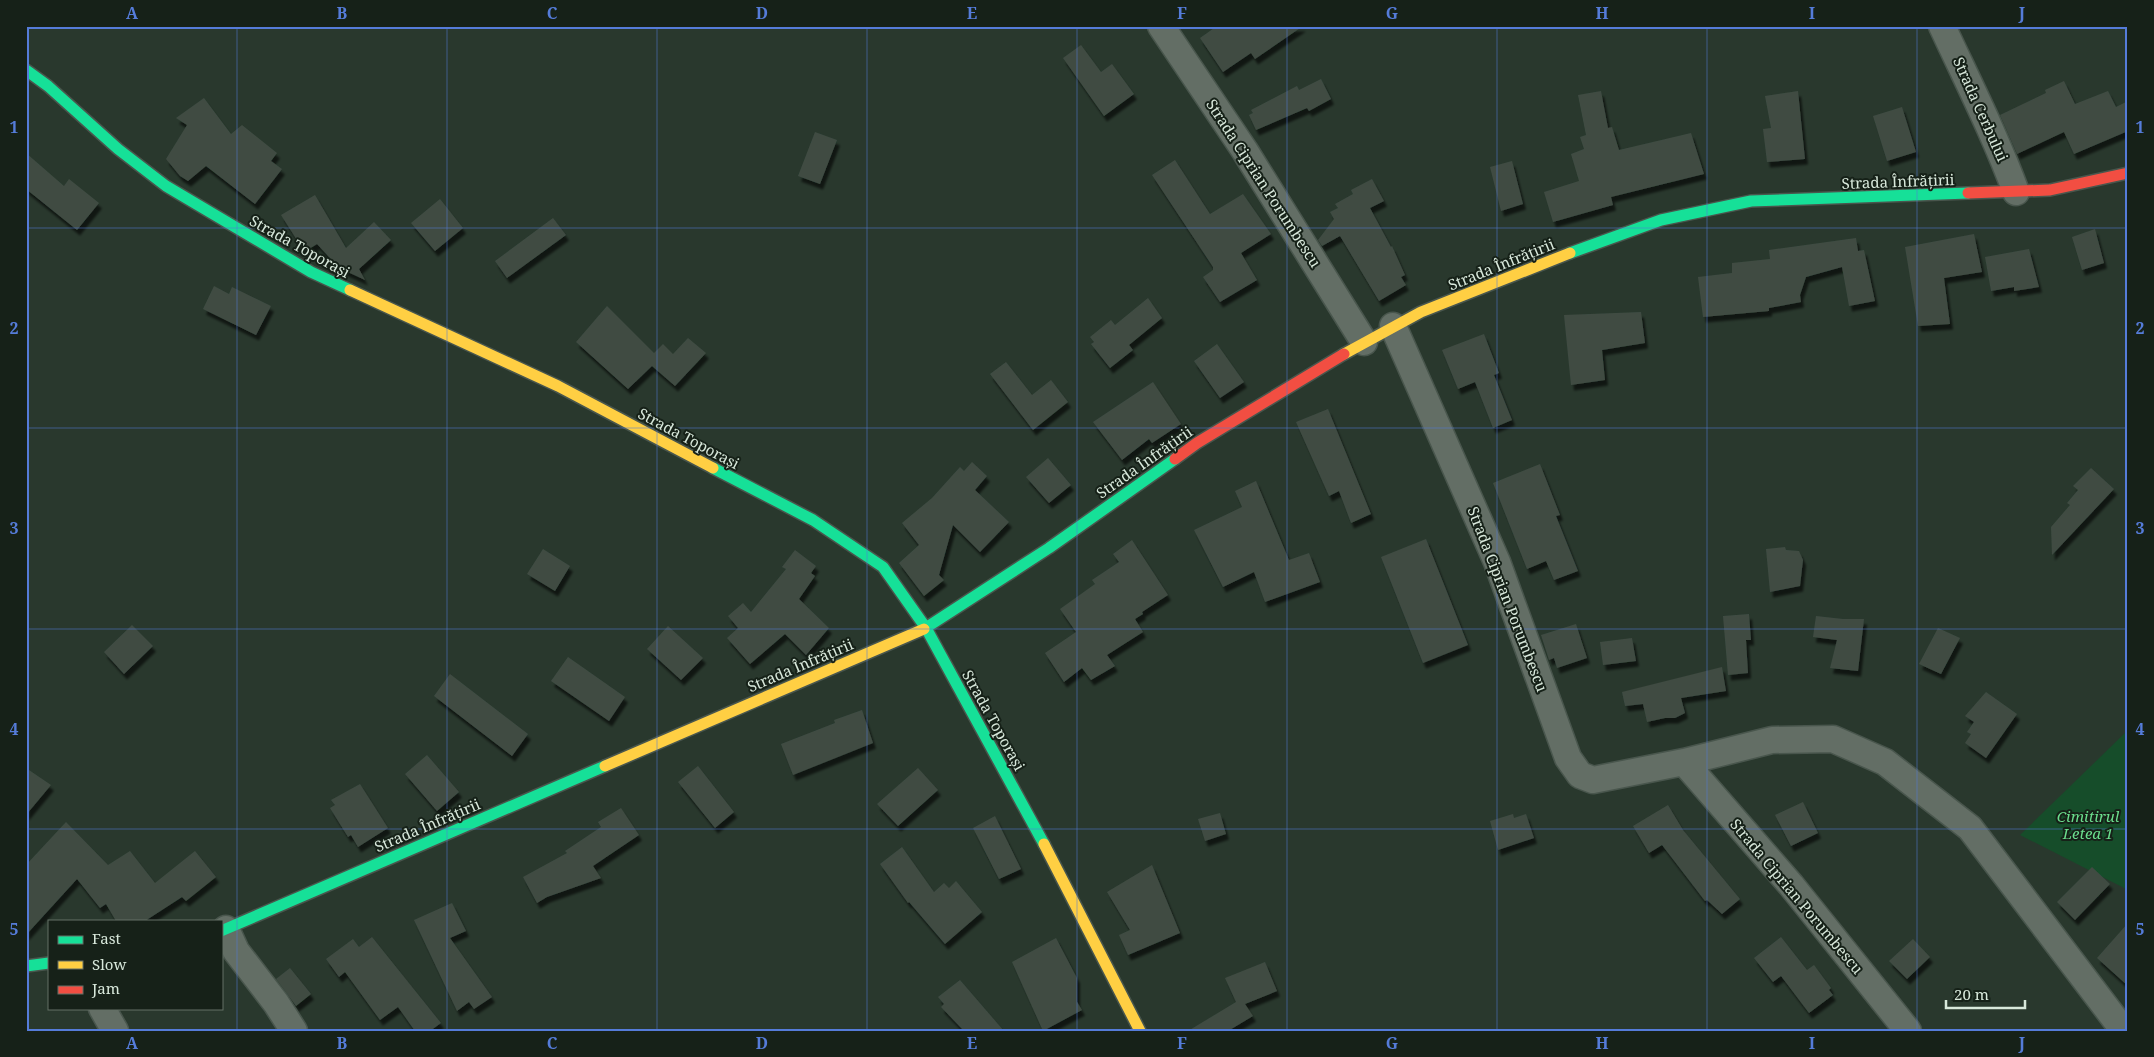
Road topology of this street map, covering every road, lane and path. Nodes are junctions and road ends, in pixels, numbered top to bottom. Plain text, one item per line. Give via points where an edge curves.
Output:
1 (1161, 26) edge
2 (1942, 26) edge
3 (26, 70) edge
4 (2128, 173) edge
5 (2016, 192) junction
6 (1393, 326) junction
7 (1364, 342) junction
8 (926, 628) junction
9 (1684, 762) junction
10 (224, 930) edge
11 (48, 963) edge
12 (26, 966) edge
13 (103, 1010) edge
14 (115, 1031) edge
15 (294, 1031) edge
16 (1140, 1031) edge
17 (1908, 1031) edge
18 (2124, 1031) edge

1 - 7 street, Strada Ciprian Porumbescu via 1245,151
2 - 5 street, Strada Cerbului via 2002,153
3 - 8 main road, Strada Toporași via 166,186 311,272 558,386 813,520 883,567
4 - 5 main road, Strada Înfrățirii via 2050,190
5 - 6 main road, Strada Înfrățirii via 1751,201 1670,218 1550,260
6 - 7 main road, Strada Înfrățirii
6 - 9 street, Strada Ciprian Porumbescu via 1497,562 1568,758 1580,774 1593,780
7 - 8 main road, Strada Înfrățirii via 1197,443 1049,548
8 - 10 main road, Strada Înfrățirii
8 - 16 main road, Strada Toporași via 1038,830
9 - 17 street, Strada Ciprian Porumbescu via 1791,885
9 - 18 street, Strada Ciprian Porumbescu via 1772,740 1833,739 1886,762 1970,828
10 - 15 street
11 - 12 main road
13 - 14 street

